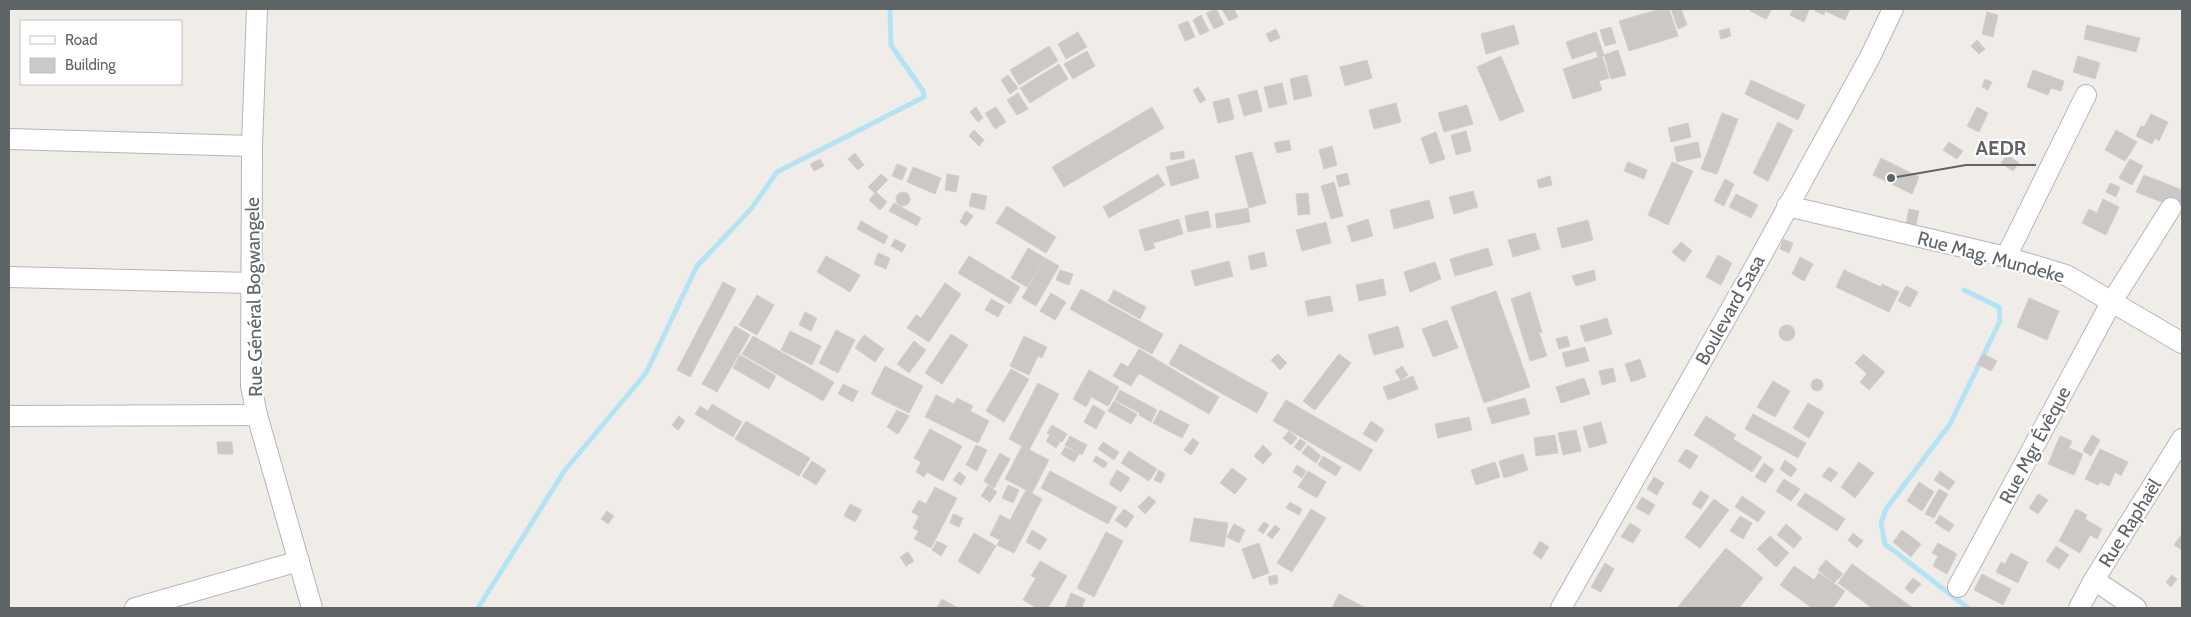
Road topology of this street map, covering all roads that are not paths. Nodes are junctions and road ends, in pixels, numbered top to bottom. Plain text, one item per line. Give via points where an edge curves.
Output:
1 (258, 9) edge
2 (1893, 9) edge
3 (2086, 95) dead end
4 (9, 138) edge
5 (252, 146) junction
6 (1787, 206) junction
7 (2171, 208) dead end
8 (2006, 257) junction
9 (9, 278) edge
10 (251, 282) junction
11 (2111, 303) junction
12 (2182, 343) edge
13 (257, 415) junction
14 (9, 416) edge
15 (2182, 438) edge
16 (299, 561) junction
17 (2094, 580) junction
18 (1958, 587) dead end
19 (135, 608) edge
20 (312, 608) edge
21 (1561, 608) edge
22 (2079, 608) edge
23 (2136, 608) edge

1 - 5 street, Rue Général Bogwangele
2 - 6 street, Boulevard Sasa
3 - 8 street
4 - 5 street
5 - 10 street, Rue Général Bogwangele
6 - 8 street, Rue Mag. Mundeke
6 - 21 street, Boulevard Sasa
7 - 11 street, Rue Mgr Évêque
8 - 11 street, Rue Mag. Mundeke via 2066,275
9 - 10 street
10 - 13 street, Rue Général Bogwangele via 251,386
11 - 12 street, Rue Mag. Mundeke
11 - 18 street, Rue Mgr Évêque
13 - 14 street
13 - 16 street, Rue Général Bogwangele
15 - 17 street, Rue Raphaël
16 - 19 street
16 - 20 street, Rue Général Bogwangele
17 - 22 street, Rue Raphaël
17 - 23 street

